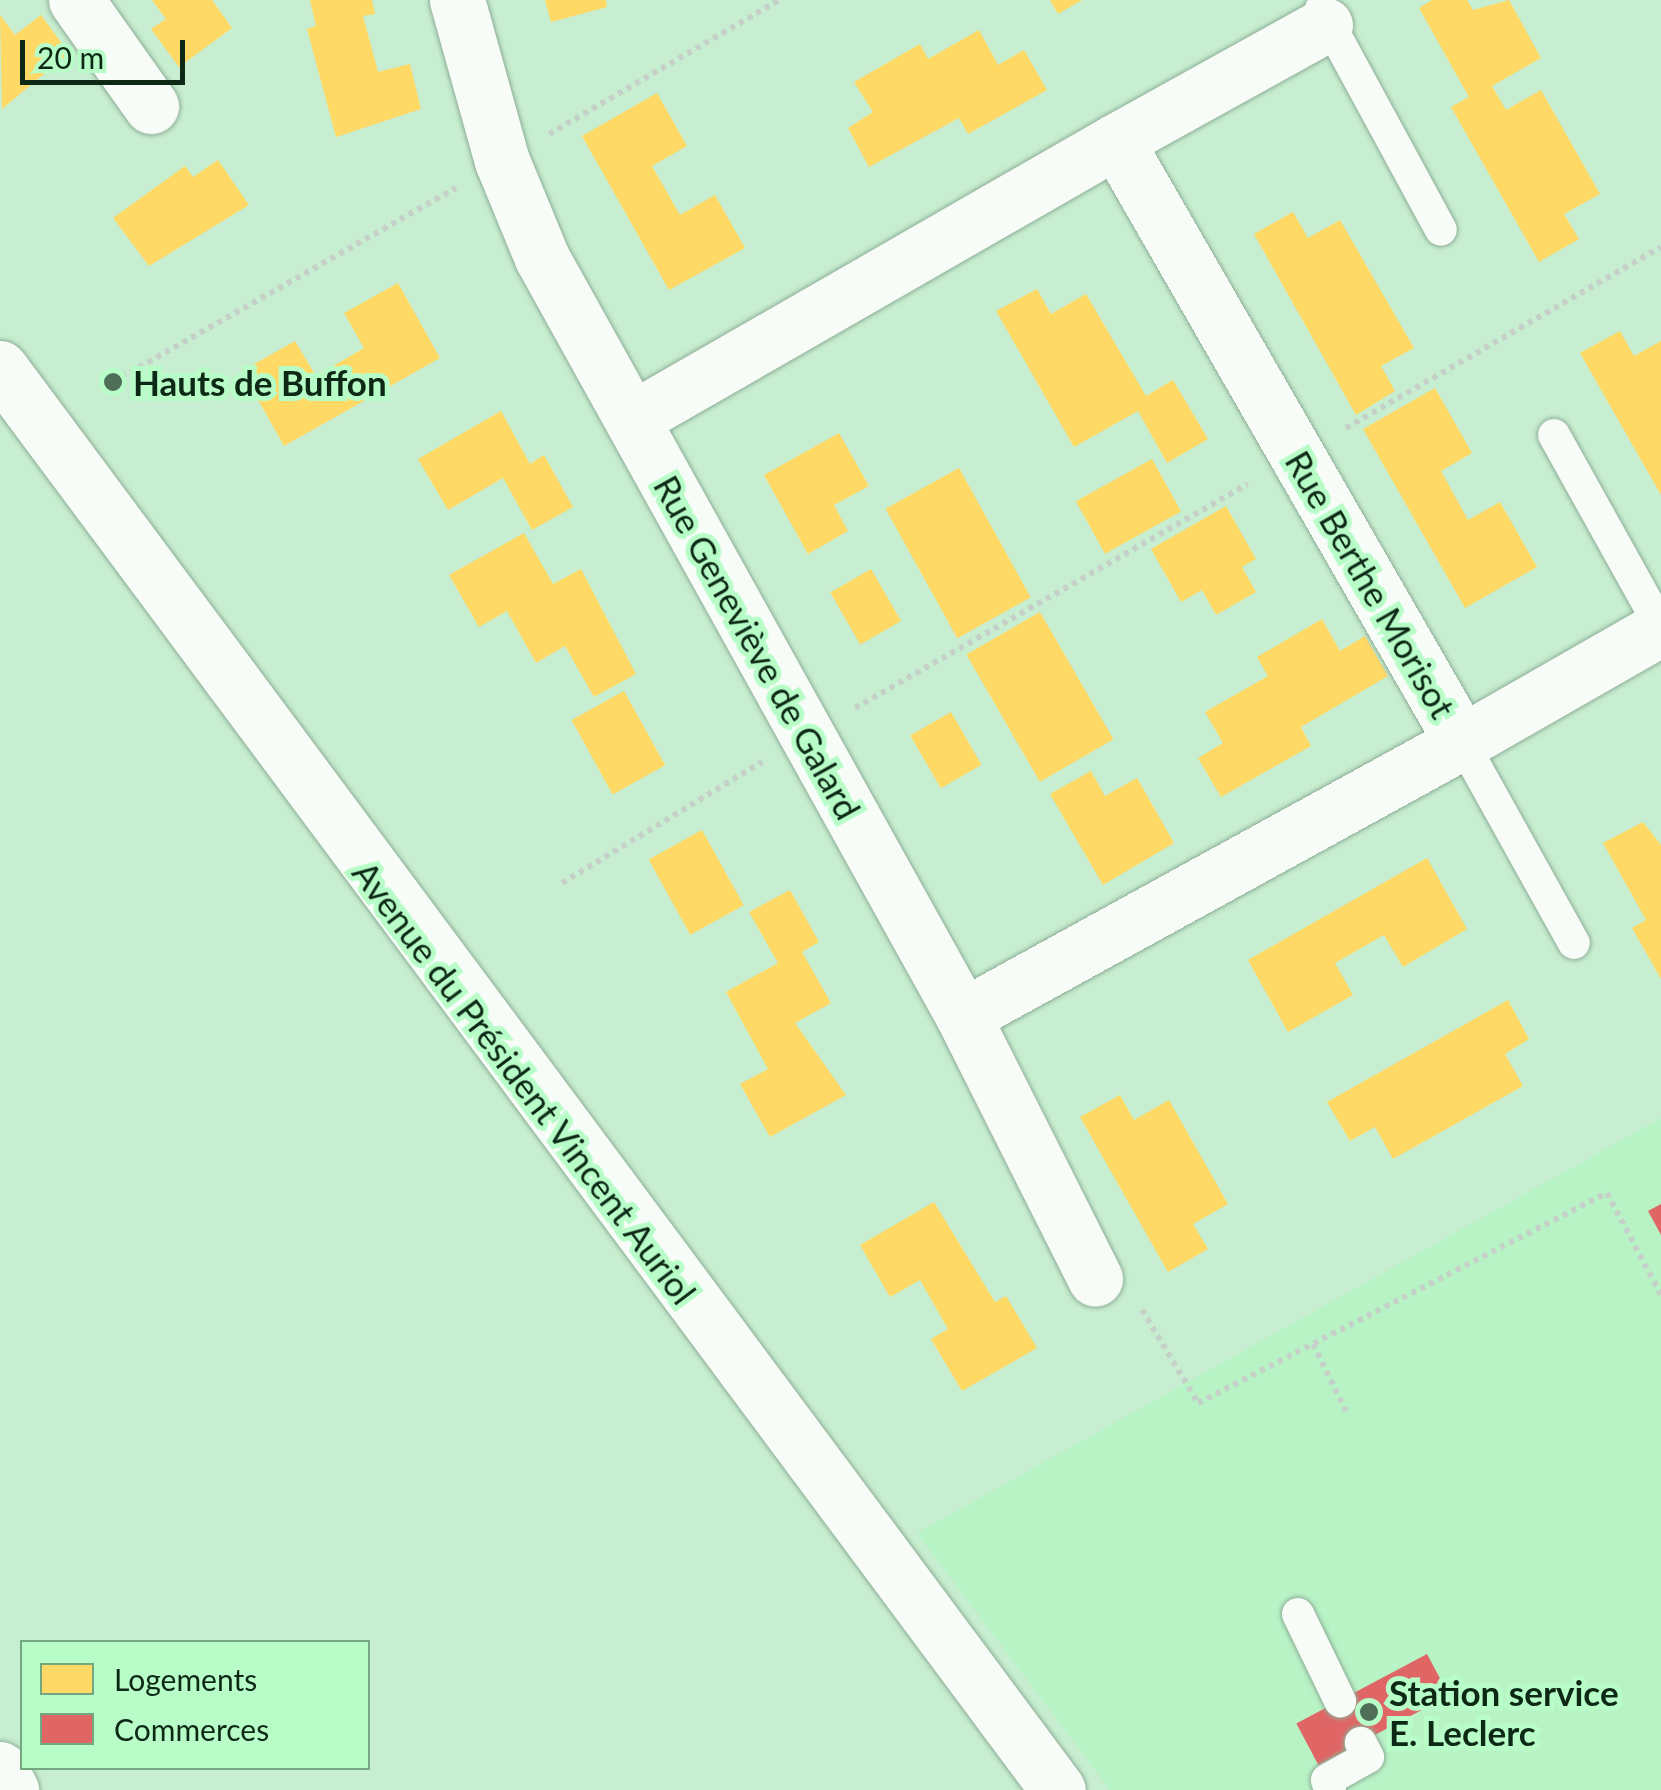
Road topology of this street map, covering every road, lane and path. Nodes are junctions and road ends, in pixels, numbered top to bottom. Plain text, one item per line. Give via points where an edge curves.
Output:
1 (76, 0) edge
2 (457, 0) edge
3 (780, 0) edge
4 (1322, 12) edge
5 (151, 106) dead end
6 (1116, 141) junction
7 (502, 162) junction
8 (1441, 230) dead end
9 (1661, 246) edge
10 (0, 368) edge
11 (113, 382) dead end
12 (632, 419) junction
13 (1554, 435) dead end
14 (1298, 457) junction
15 (1661, 627) edge
16 (807, 735) junction
17 (1462, 742) junction
18 (562, 883) dead end
19 (1574, 944) dead end
20 (963, 1016) junction
21 (1095, 1279) joint
22 (1661, 1296) edge
23 (1313, 1344) junction
24 (1346, 1411) dead end
25 (1298, 1614) dead end
26 (1340, 1700) dead end
27 (1361, 1743) dead end
28 (0, 1769) edge
29 (11, 1790) edge
30 (1058, 1790) edge
31 (1330, 1790) edge

1 - 5 street
2 - 7 street, Rue Geneviève de Galard
3 - 7 path
4 - 6 street
4 - 8 lane
6 - 12 street
6 - 14 street, Rue Berthe Morisot
7 - 11 path
7 - 12 street, Rue Geneviève de Galard via 542,258
9 - 14 path
10 - 30 street, Avenue du Président Vincent Auriol
12 - 16 street, Rue Geneviève de Galard
13 - 15 lane
14 - 16 path
14 - 17 street, Rue Berthe Morisot
15 - 17 street
16 - 18 path
16 - 20 street, Rue Geneviève de Galard
17 - 19 lane
17 - 20 street, Rue Berthe Morisot
20 - 21 street, Rue Geneviève de Galard
21 - 23 path via 1140,1308 1198,1403
22 - 23 path via 1607,1193
23 - 24 path
25 - 26 lane
27 - 31 lane via 1368,1757 1327,1780
28 - 29 street

